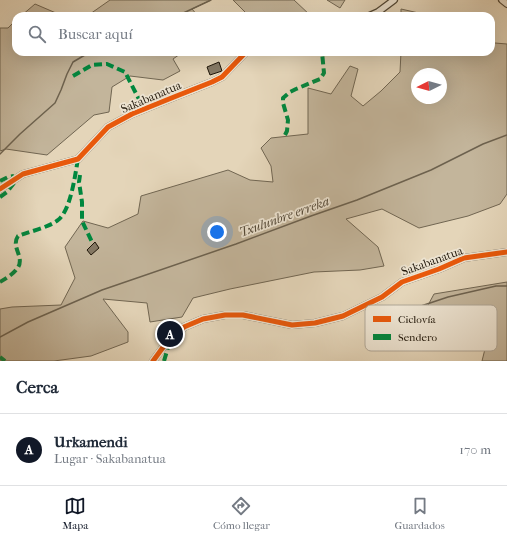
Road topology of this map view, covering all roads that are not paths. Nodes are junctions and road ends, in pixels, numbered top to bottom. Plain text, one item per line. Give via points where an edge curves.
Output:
1 (394, 0) edge
2 (502, 0) edge
3 (507, 4) edge
4 (378, 12) edge
5 (242, 56) edge
6 (0, 189) edge
7 (507, 252) edge
8 (365, 305) edge
9 (365, 305) edge
10 (153, 361) edge

1 - 4 street
2 - 3 street
5 - 6 street, Sakabanatua via 222,78 132,114 108,127 78,159 23,174
7 - 9 street, Sakabanatua via 464,258 402,282 382,297
8 - 10 street, Sakabanatua via 342,316 315,323 292,325 243,315 203,319 184,326 178,339 164,346

